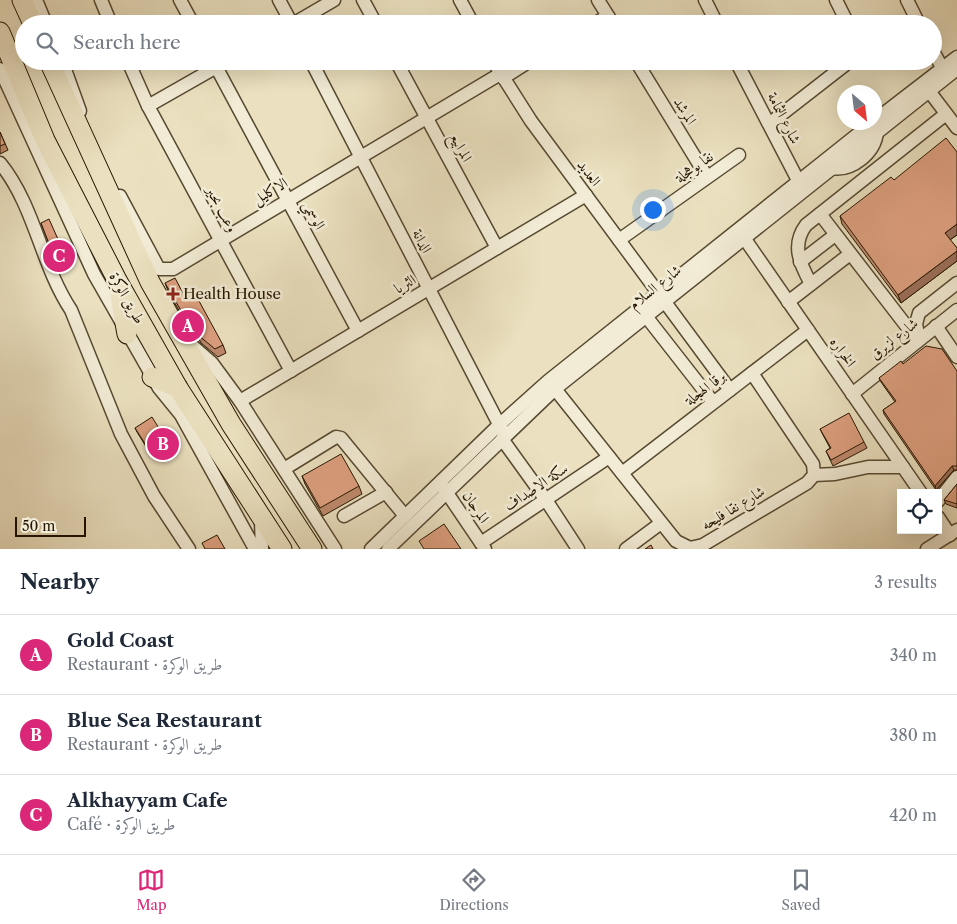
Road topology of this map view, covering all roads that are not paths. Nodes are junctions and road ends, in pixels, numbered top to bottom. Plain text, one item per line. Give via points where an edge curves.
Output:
1 (22, 0) edge
2 (36, 0) edge
3 (101, 0) edge
4 (180, 0) edge
5 (280, 0) edge
6 (334, 0) edge
7 (363, 0) edge
8 (460, 0) edge
9 (598, 0) edge
10 (705, 0) edge
11 (836, 0) edge
12 (907, 0) edge
13 (28, 15) edge
14 (42, 15) edge
15 (107, 15) edge
16 (188, 15) edge
17 (288, 15) edge
18 (308, 15) edge
19 (371, 15) edge
20 (468, 15) edge
21 (607, 15) edge
22 (712, 15) edge
23 (844, 15) edge
24 (914, 15) edge
25 (0, 32) edge
26 (957, 56) edge
27 (15, 68) edge
28 (942, 68) edge
29 (0, 69) edge
30 (957, 69) edge
31 (16, 70) edge
32 (53, 70) edge
33 (65, 70) edge
34 (132, 70) edge
35 (207, 70) edge
36 (223, 70) edge
37 (316, 70) edge
38 (401, 70) edge
39 (498, 70) edge
40 (513, 70) edge
41 (642, 70) edge
42 (741, 70) edge
43 (838, 70) edge
44 (944, 72) junction
45 (501, 76) junction
46 (929, 91) junction
47 (148, 106) junction
48 (946, 114) junction
49 (426, 118) junction
50 (882, 120) edge
51 (882, 121) edge
52 (769, 124) junction
53 (957, 128) edge
54 (869, 130) edge
55 (870, 130) edge
56 (739, 155) dead end
57 (360, 157) junction
58 (0, 163) edge
59 (707, 177) junction
60 (800, 186) junction
61 (586, 195) junction
62 (288, 200) junction
63 (820, 214) junction
64 (130, 227) junction
65 (741, 234) junction
66 (835, 235) junction
67 (220, 240) junction
68 (619, 240) junction
69 (497, 248) junction
70 (850, 254) junction
71 (800, 262) junction
72 (118, 282) junction
73 (957, 283) edge
74 (811, 284) junction
75 (428, 289) junction
76 (661, 296) junction
77 (788, 302) junction
78 (957, 310) edge
79 (645, 315) junction
80 (936, 326) junction
81 (808, 330) junction
82 (358, 331) junction
83 (127, 334) junction
84 (180, 336) junction
85 (919, 340) junction
86 (957, 357) edge
87 (291, 371) junction
88 (752, 373) junction
89 (152, 377) junction
90 (178, 388) junction
91 (555, 389) junction
92 (730, 390) junction
93 (852, 394) junction
94 (240, 401) junction
95 (713, 402) junction
96 (502, 433) junction
97 (609, 457) junction
98 (903, 467) junction
99 (284, 469) junction
100 (622, 473) junction
101 (814, 475) junction
102 (957, 477) edge
103 (443, 487) junction
104 (918, 489) edge
105 (272, 491) junction
106 (386, 492) junction
107 (942, 496) edge
108 (546, 500) junction
109 (260, 513) junction
110 (344, 516) dead end
111 (405, 516) junction
112 (942, 522) edge
113 (661, 523) junction
114 (953, 532) edge
115 (483, 546) edge
116 (389, 548) edge
117 (189, 549) edge
118 (255, 549) edge
119 (262, 549) edge
120 (282, 549) edge
121 (312, 549) edge
122 (334, 549) edge
123 (371, 549) edge
124 (578, 549) edge
125 (626, 549) edge
126 (927, 549) edge

1 - 13 highway
2 - 14 street
3 - 15 street
4 - 16 street
5 - 17 street
6 - 18 street
7 - 19 street
8 - 20 street
9 - 21 street
10 - 22 street
11 - 23 street
12 - 24 street
25 - 27 highway, طريق الوكرة
26 - 44 street, شارع السلام
28 - 44 street
29 - 83 street, طريق الوكرة via 78,243
30 - 44 street, شارع السلام
31 - 72 highway, طريق الوكرة via 45,140
32 - 64 highway, طريق الوكرة
33 - 64 street, الاكليل via 81,116
34 - 47 street, وعب بحير
35 - 47 street
36 - 62 street, الوسمي
37 - 57 street, الدانة
38 - 49 street, المرابيع
39 - 45 street, العديد
40 - 45 street
41 - 59 street, المرشد
42 - 52 street, شارع الثمامة
43 - 52 street
44 - 46 street, شارع السلام
44 - 50 street, شارع السلام
45 - 49 street, الاكليل
45 - 61 street, العديد
46 - 48 street
46 - 51 street, شارع السلام
47 - 67 street, وعب بحير
48 - 53 street
48 - 63 street
49 - 57 street, الاكليل
49 - 69 street, المرابيع
52 - 60 street, شارع الثمامة
54 - 60 street, شارع السلام
55 - 60 street, شارع السلام via 831,168
56 - 59 street, نقا بوهجلة
57 - 62 street, الاكليل
57 - 75 street, الدانة
58 - 117 street via 19,196 61,295 71,310 121,434 154,496
59 - 68 street, نقا بوهجلة
60 - 65 street, شارع السلام
61 - 68 street, العديد
61 - 69 street, الثريا
62 - 67 street, الاكليل
62 - 82 street, الوسمي
63 - 66 street
63 - 71 street via 801,232 797,250
64 - 67 street, الاكليل via 159,269 165,271
64 - 84 highway, طريق الوكرة via 150,282
65 - 76 street, شارع السلام
65 - 77 street, الخراره
66 - 70 street
66 - 71 street
67 - 87 street, وعب بحير
68 - 76 street, العديد
69 - 75 street, الثريا
70 - 74 street
70 - 85 street
71 - 74 street
72 - 83 highway
72 - 90 highway, طريق الوكرة
73 - 85 street via 919,313 916,324
74 - 77 street
75 - 82 street, الثريا
75 - 96 street, الدانة
76 - 79 street, شارع السلام
76 - 92 street, العديد
76 - 96 street, شارع السلام via 548,381
77 - 81 street, الخراره
78 - 80 street, شارع لزيرق
79 - 91 street, شارع السلام
79 - 95 street
80 - 85 street, شارع لزيرق
80 - 86 street
81 - 88 street, برقا الهجلة
81 - 93 street, الخراره
82 - 87 street, الثريا
83 - 89 street, طريق الوكرة
84 - 94 street, طريق الوكرة via 212,363
84 - 105 highway, طريق الوكرة
85 - 93 street, شارع لزيرق
87 - 94 street, الثريا
88 - 92 street, برقا الهجلة
88 - 101 street via 813,464
89 - 90 highway
89 - 118 street, طريق الوكرة via 181,415
90 - 109 highway, طريق الوكرة
91 - 96 street, شارع السلام
91 - 97 street, شارع نقا فليحه
92 - 95 street, برقا الهجلة
93 - 98 street, الخراره
94 - 99 street, طريق الوكرة
95 - 100 street, برقا الهجلة
96 - 103 street, شارع السلام
96 - 108 street, الدانة
97 - 100 street, شارع نقا فليحه
97 - 108 street, سكة الاصداف
98 - 101 street
98 - 104 street, الخراره
99 - 106 street via 336,437 346,443
99 - 122 street, طريق الوكرة
100 - 113 street, شارع نقا فليحه
101 - 113 street, شارع نقا فليحه via 807,483 703,545 690,548 676,541
102 - 107 street
103 - 111 street, شارع السلام
103 - 115 street, المرجان
103 - 116 street, شارع السلام
105 - 121 highway, طريق الوكرة
105 - 122 street via 300,521
106 - 110 street
106 - 111 street
108 - 115 street, سكة الاصداف
108 - 124 street, الدانة
109 - 119 street
109 - 120 highway, طريق الوكرة
111 - 123 street, شارع السلام
112 - 114 street
113 - 125 street
114 - 126 street

